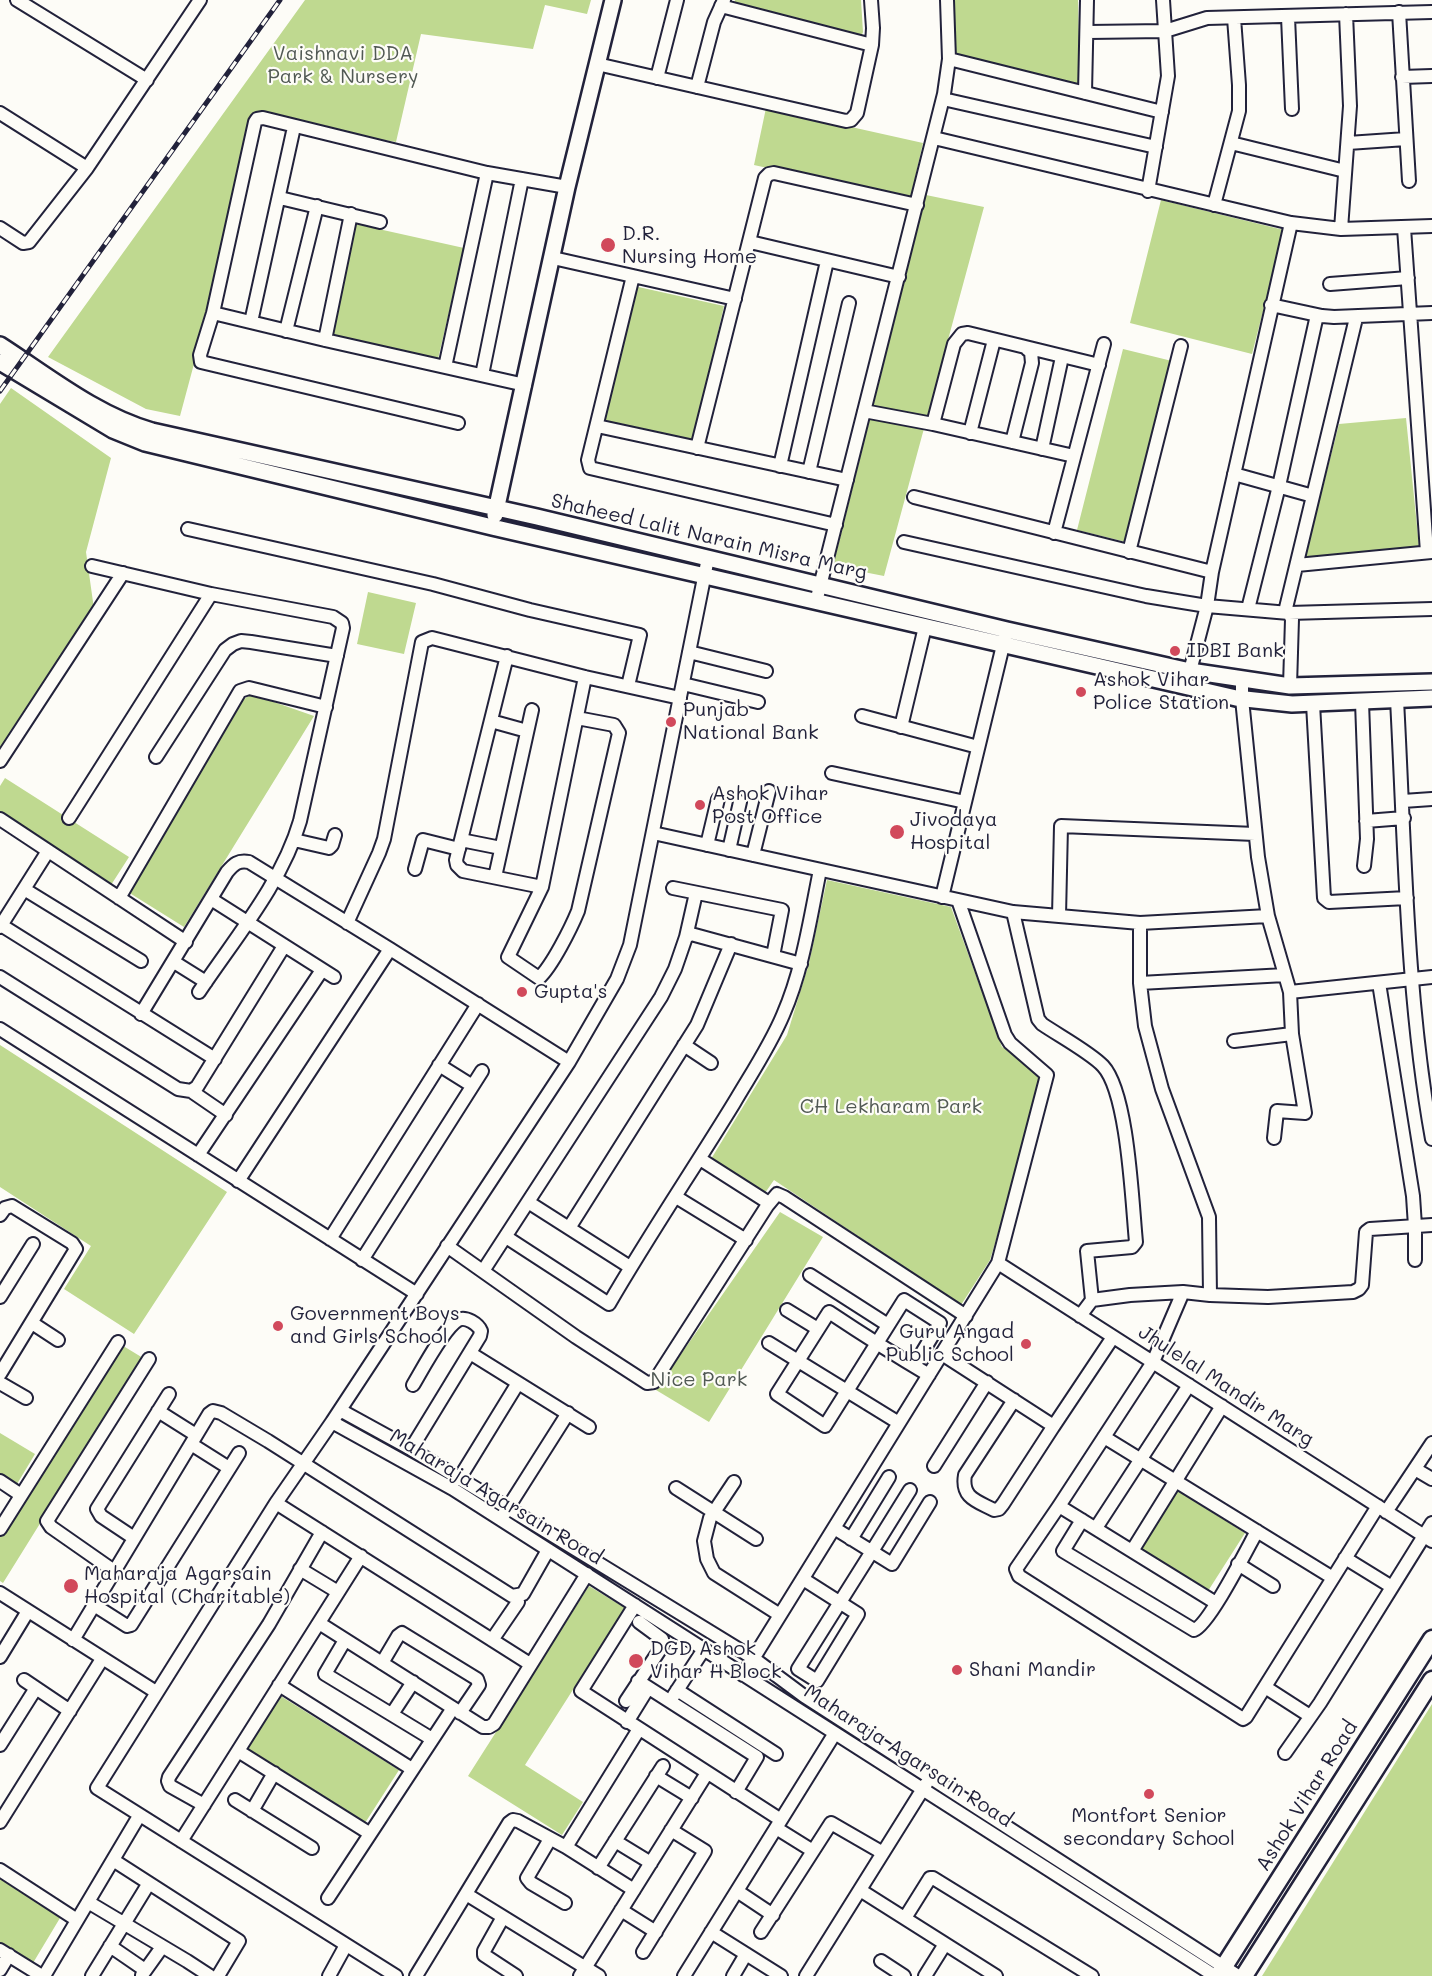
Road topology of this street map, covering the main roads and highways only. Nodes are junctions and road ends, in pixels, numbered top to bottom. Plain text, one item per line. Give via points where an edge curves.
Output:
1 (1432, 1639) edge
2 (1432, 1680) edge
3 (1224, 1974) edge
4 (1244, 1976) edge

1 - 3 main road, Ashok Vihar Road
2 - 4 main road

